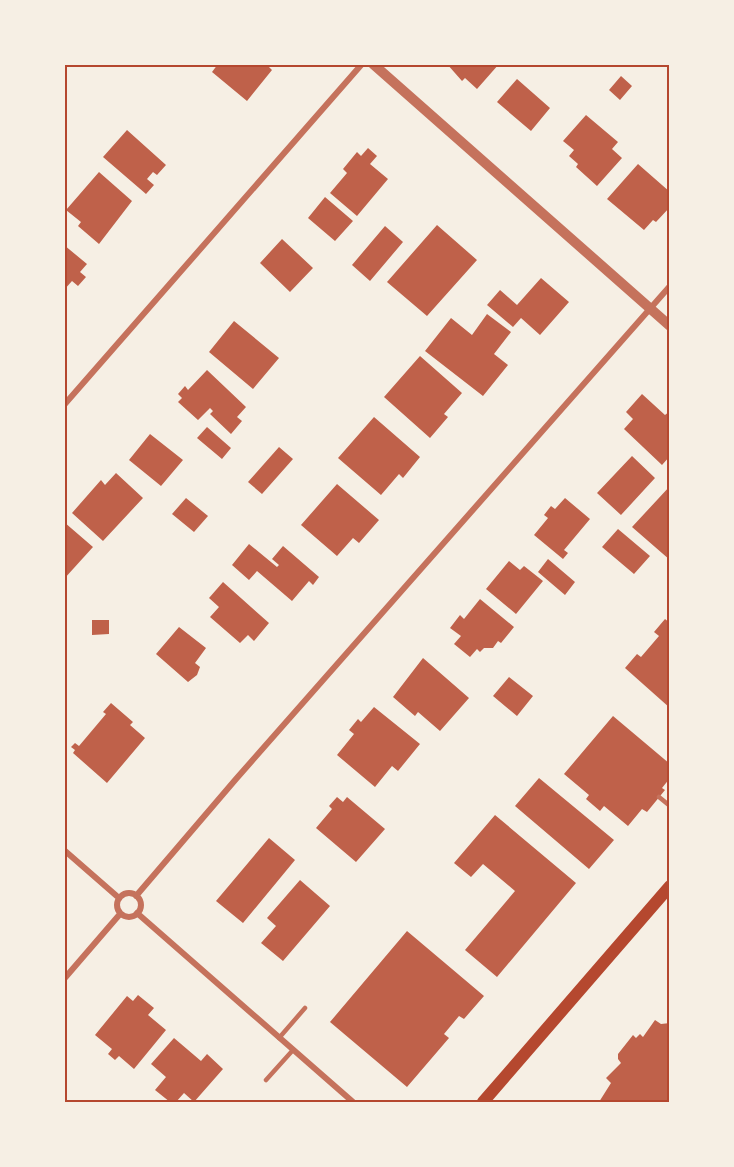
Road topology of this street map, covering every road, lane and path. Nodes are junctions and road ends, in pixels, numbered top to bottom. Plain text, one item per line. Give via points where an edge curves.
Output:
1 (362, 64) edge
2 (373, 64) edge
3 (669, 286) edge
4 (649, 309) junction
5 (669, 326) edge
6 (64, 405) edge
7 (659, 797) dead end
8 (669, 806) edge
9 (64, 850) edge
10 (669, 886) edge
11 (136, 896) junction
12 (120, 898) junction
13 (137, 913) junction
14 (120, 914) junction
15 (64, 979) edge
16 (305, 1008) dead end
17 (279, 1038) junction
18 (293, 1050) junction
19 (266, 1080) dead end
20 (353, 1102) edge
21 (483, 1102) edge

1 - 6 street
2 - 4 street
3 - 4 street
4 - 5 street
4 - 11 street
7 - 8 lane
9 - 12 street
10 - 21 main road
11 - 12 street
11 - 13 street via 140,907
12 - 14 street
13 - 14 street via 127,917
13 - 17 street
14 - 15 street
16 - 17 lane
17 - 18 street
18 - 19 lane
18 - 20 street

